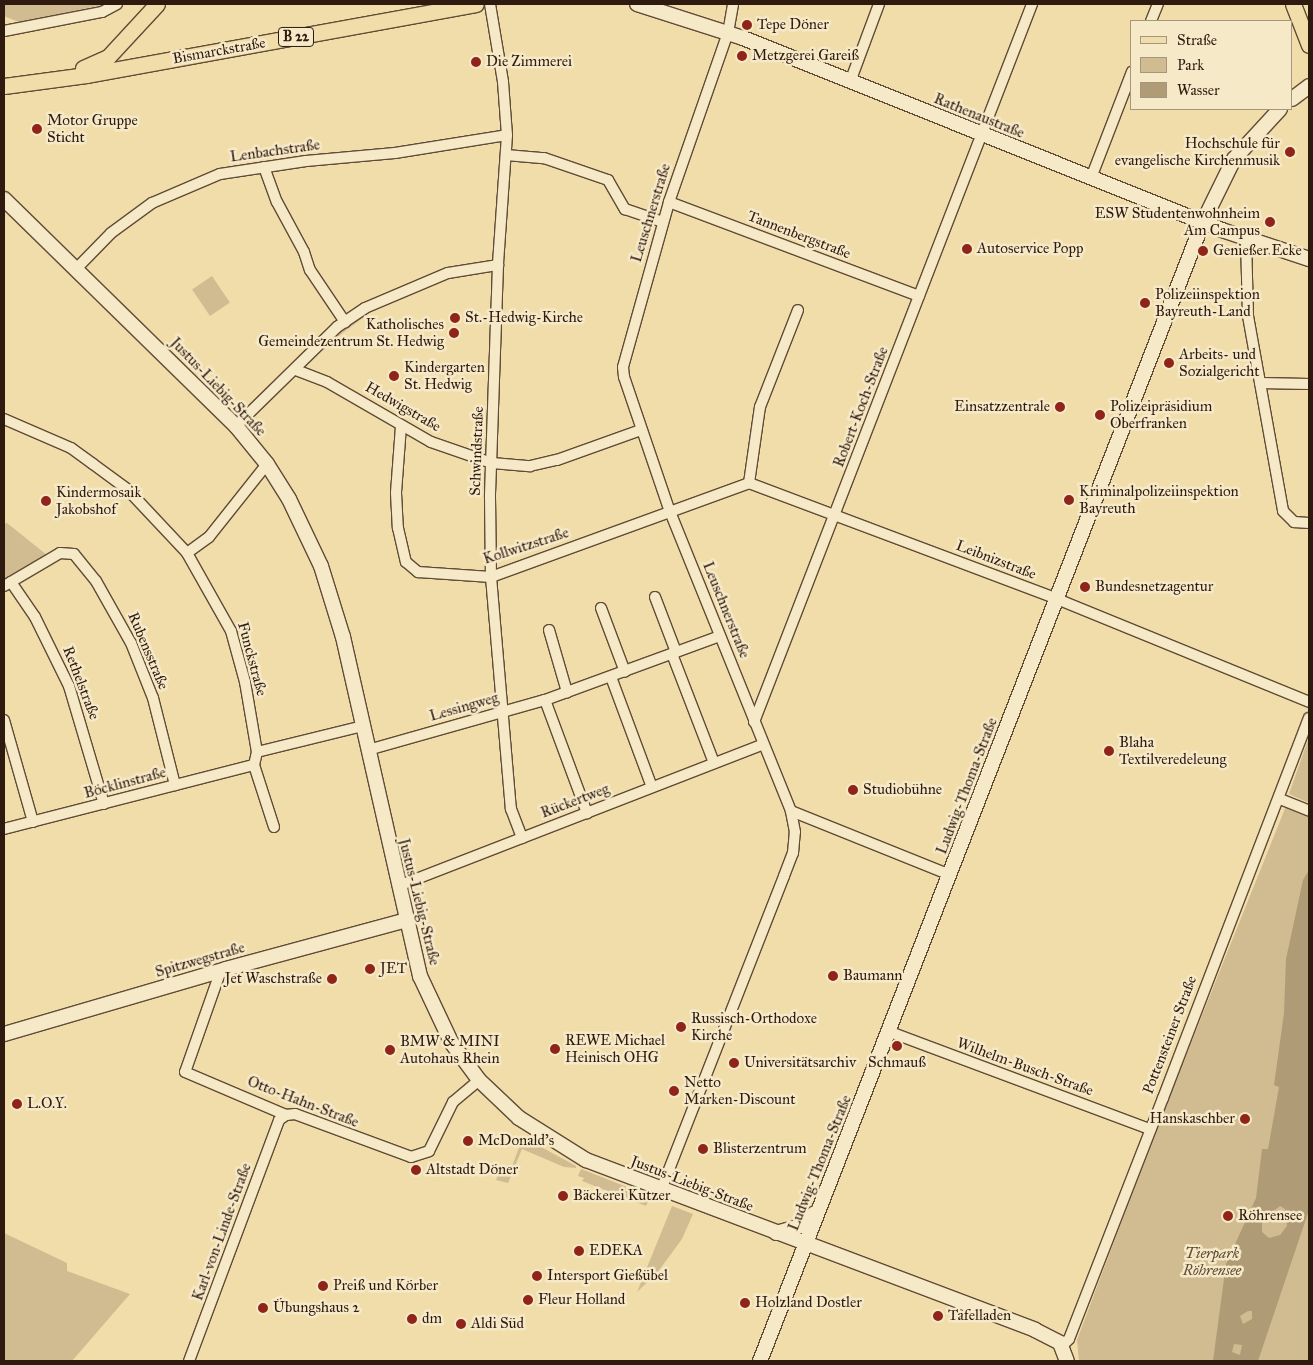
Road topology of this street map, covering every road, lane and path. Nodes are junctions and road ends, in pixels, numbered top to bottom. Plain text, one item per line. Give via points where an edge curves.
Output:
1 (117, 4) edge
2 (158, 4) edge
3 (476, 4) edge
4 (490, 4) edge
5 (637, 4) edge
6 (733, 4) edge
7 (879, 4) edge
8 (1032, 4) edge
9 (1158, 4) edge
10 (1293, 4) edge
11 (1151, 20) edge
12 (4, 31) edge
13 (728, 33) junction
14 (125, 41) junction
15 (1309, 45) edge
16 (139, 65) junction
17 (70, 74) junction
18 (1130, 77) edge
19 (850, 82) junction
20 (4, 86) edge
21 (1309, 86) edge
22 (1293, 98) edge
23 (1279, 110) edge
24 (507, 135) junction
25 (981, 135) junction
26 (506, 155) junction
27 (264, 167) junction
28 (1091, 178) junction
29 (4, 199) edge
30 (669, 202) junction
31 (663, 222) junction
32 (1203, 222) junction
33 (1246, 239) junction
34 (1309, 259) edge
35 (498, 265) junction
36 (76, 269) junction
37 (919, 296) junction
38 (798, 310) dead end
39 (346, 322) junction
40 (296, 370) junction
41 (1260, 383) junction
42 (1309, 384) edge
43 (4, 419) edge
44 (236, 426) junction
45 (401, 426) junction
46 (641, 430) junction
47 (492, 462) junction
48 (267, 464) junction
49 (749, 483) junction
50 (670, 512) junction
51 (836, 516) junction
52 (1309, 523) edge
53 (187, 553) junction
54 (491, 577) junction
55 (7, 584) edge
56 (655, 597) dead end
57 (1057, 599) junction
58 (601, 608) dead end
59 (549, 630) dead end
60 (720, 636) junction
61 (674, 653) junction
62 (624, 672) junction
63 (611, 677) junction
64 (766, 688) junction
65 (567, 692) junction
66 (745, 698) junction
67 (545, 700) junction
68 (1309, 702) edge
69 (502, 712) junction
70 (1309, 718) edge
71 (4, 720) edge
72 (754, 722) junction
73 (362, 726) junction
74 (762, 745) junction
75 (368, 750) junction
76 (257, 752) junction
77 (714, 763) junction
78 (254, 765) junction
79 (175, 785) junction
80 (652, 787) junction
81 (1280, 798) junction
82 (104, 804) junction
83 (791, 811) junction
84 (1309, 811) edge
85 (586, 813) junction
86 (33, 822) junction
87 (274, 827) dead end
88 (4, 829) edge
89 (522, 838) junction
90 (950, 875) junction
91 (398, 886) junction
92 (406, 920) junction
93 (221, 970) junction
94 (890, 1032) junction
95 (4, 1034) edge
96 (479, 1080) junction
97 (286, 1115) junction
98 (1150, 1130) junction
99 (661, 1190) junction
100 (819, 1208) junction
101 (776, 1233) junction
102 (804, 1243) junction
103 (795, 1268) junction
104 (1062, 1346) junction
105 (189, 1361) edge
106 (760, 1361) edge
107 (1067, 1361) edge

1 - 12 street via 102,12
2 - 14 main road, B 22
3 - 16 main road, Bismarckstraße / B 22
4 - 24 street, Schwindstraße via 503,82
5 - 13 main road, Rathenaustraße
6 - 13 street, Leuschnerstraße
7 - 19 street
8 - 25 street, Robert-Koch-Straße
9 - 11 street
10 - 15 main road
13 - 19 main road, Rathenaustraße
13 - 30 street, Leuschnerstraße
14 - 16 main road via 128,53
14 - 17 main road, B 22 via 108,57
16 - 17 main road, B 22
17 - 20 main road, B 22
18 - 28 street
19 - 25 main road, Rathenaustraße
21 - 22 main road
23 - 32 main road, Ludwig-Thoma-Straße via 1234,159
24 - 26 street, Schwindstraße
24 - 27 street, Lenbachstraße via 395,153
25 - 28 main road, Rathenaustraße
25 - 37 street, Robert-Koch-Straße
26 - 31 street via 544,158 608,180 625,209
26 - 35 street, Schwindstraße
27 - 36 street, Lenbachstraße via 220,174 175,191 111,233
27 - 39 street via 310,270
28 - 32 main road, Rathenaustraße
29 - 36 main road, Justus-Liebig-Straße
30 - 31 street, Leuschnerstraße
30 - 37 street, Tannenbergstraße
31 - 46 street, Leuschnerstraße via 623,367
32 - 33 main road, Rathenaustraße
32 - 57 main road, Ludwig-Thoma-Straße
33 - 34 main road, Rathenaustraße
33 - 41 street via 1248,316
35 - 39 street via 448,272 428,279 365,308
35 - 47 street, Schwindstraße
36 - 44 main road, Justus-Liebig-Straße
37 - 51 street, Robert-Koch-Straße
38 - 49 street via 760,407
39 - 40 street
40 - 44 street
40 - 45 street, Hedwigstraße via 364,402
41 - 42 street
41 - 52 street via 1283,511 1294,522
43 - 53 street, Funckstraße via 70,448 127,489
44 - 48 main road, Justus-Liebig-Straße
45 - 47 street, Hedwigstraße via 431,442
45 - 54 street, Kollwitzstraße via 396,493 401,547 406,562 418,572
46 - 47 street, Hedwigstraße via 557,460 530,466
46 - 50 street, Leuschnerstraße
47 - 54 street, Schwindstraße
48 - 53 street via 209,537
48 - 73 main road, Justus-Liebig-Straße via 293,507 321,566 343,637
49 - 50 street
49 - 51 street, Leibnizstraße
50 - 54 street, Kollwitzstraße
50 - 60 street, Leuschnerstraße
51 - 57 street, Leibnizstraße
51 - 64 street, Robert-Koch-Straße
53 - 76 street, Funckstraße via 231,631 245,682
54 - 69 street, Schwindstraße
55 - 79 street, Rubensstraße via 60,553 74,554 96,581 131,643 153,698
55 - 82 street, Rethelstraße via 40,625 69,686
56 - 61 street
57 - 68 street, Leibnizstraße
57 - 90 main road, Ludwig-Thoma-Straße
58 - 62 street
59 - 65 street
60 - 61 street, Lessingweg
60 - 66 street, Leuschnerstraße
61 - 62 street, Lessingweg
61 - 77 street
62 - 63 street, Lessingweg
63 - 65 street, Lessingweg
63 - 80 street
64 - 66 street
64 - 72 street, Robert-Koch-Straße
65 - 67 street, Lessingweg
66 - 72 street, Leuschnerstraße
67 - 69 street, Lessingweg
67 - 85 street
69 - 75 street, Lessingweg
69 - 89 street, Schwindstraße via 511,808
70 - 81 street, Pottensteiner Straße
71 - 86 street
72 - 74 street, Leuschnerstraße
73 - 75 main road, Justus-Liebig-Straße
73 - 76 street
74 - 77 street, Rückertweg
74 - 83 street, Leuschnerstraße
75 - 91 main road, Justus-Liebig-Straße
76 - 78 street
77 - 80 street, Rückertweg
78 - 79 street, Böcklinstraße
78 - 87 street
79 - 82 street, Böcklinstraße
80 - 85 street, Rückertweg
81 - 84 street
81 - 98 street, Pottensteiner Straße
82 - 86 street, Böcklinstraße
83 - 90 street
83 - 99 street, Leuschnerstraße via 795,832 793,853
85 - 89 street, Rückertweg
86 - 88 street, Böcklinstraße
89 - 91 street, Rückertweg
90 - 94 main road, Ludwig-Thoma-Straße
91 - 92 main road, Justus-Liebig-Straße
92 - 93 main road, Spitzwegstraße
92 - 96 main road, Justus-Liebig-Straße via 420,976 441,1024
93 - 95 main road, Spitzwegstraße
93 - 97 street, Otto-Hahn-Straße via 185,1072
94 - 98 street, Wilhelm-Busch-Straße
94 - 100 main road, Ludwig-Thoma-Straße
96 - 97 street, Otto-Hahn-Straße via 453,1102 430,1151 417,1157 405,1156 295,1114
96 - 99 main road, Justus-Liebig-Straße via 519,1118 574,1154
97 - 105 street, Karl-von-Linde-Straße via 279,1120
98 - 104 street, Pottensteiner Straße via 1072,1330
99 - 101 main road, Justus-Liebig-Straße
100 - 101 main road via 800,1226
100 - 102 main road, Ludwig-Thoma-Straße
101 - 102 main road, Justus-Liebig-Straße
101 - 103 main road via 788,1249
102 - 103 main road, Ludwig-Thoma-Straße
102 - 104 main road, Justus-Liebig-Straße via 1035,1330
103 - 106 main road, Ludwig-Thoma-Straße
104 - 107 main road

